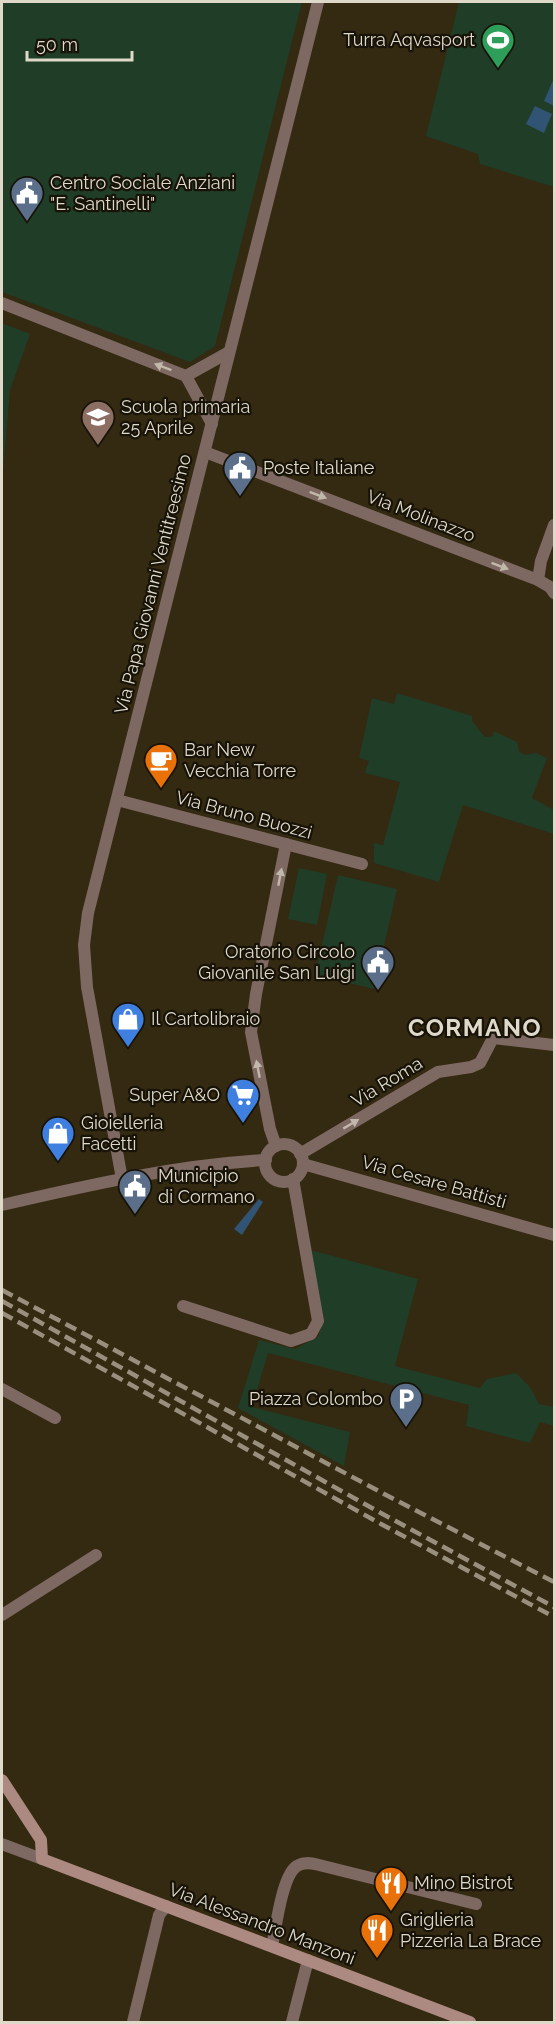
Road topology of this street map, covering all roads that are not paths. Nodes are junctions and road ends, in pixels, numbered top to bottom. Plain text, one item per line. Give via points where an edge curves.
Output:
1 (318, 2) edge
2 (2, 303) edge
3 (229, 352) junction
4 (186, 376) junction
5 (212, 424) junction
6 (205, 452) junction
7 (555, 525) edge
8 (538, 580) junction
9 (555, 593) edge
10 (117, 800) junction
11 (286, 844) junction
12 (362, 864) dead end
13 (555, 1045) edge
14 (276, 1146) junction
15 (302, 1159) junction
16 (266, 1160) junction
17 (122, 1179) junction
18 (293, 1179) junction
19 (2, 1205) edge
20 (555, 1235) edge
21 (183, 1306) dead end
22 (2, 1389) edge
23 (55, 1418) dead end
24 (96, 1555) dead end
25 (2, 1616) edge
26 (2, 1780) edge
27 (2, 1844) edge
28 (42, 1859) junction
29 (476, 1904) dead end
30 (166, 1906) junction
31 (272, 1946) junction
32 (308, 1960) junction
33 (133, 2022) edge
34 (292, 2022) edge
35 (470, 2022) edge

1 - 3 street, Via Papa Giovanni Ventitreesimo
4 -> 2 street
3 - 4 street
3 - 5 street, Via Papa Giovanni Ventitreesimo
4 - 5 street
5 - 6 street, Via Papa Giovanni Ventitreesimo
6 -> 8 street, Via Molinazzo
6 - 10 street, Via Papa Giovanni Ventitreesimo
7 - 8 street
8 - 9 street, Via Molinazzo
10 - 11 street, Via Bruno Buozzi
10 - 17 street, Via Papa Giovanni Ventitreesimo via 84,945 87,987
11 - 12 street, Via Bruno Buozzi
14 -> 11 street via 251,1032
15 -> 13 street, Via Roma via 438,1072 480,1063 493,1038
14 - 15 street via 295,1148
14 - 16 street
15 - 18 street via 299,1175
15 - 20 street, Via Cesare Battisti
16 - 17 street via 224,1162
16 - 18 street via 272,1177 281,1182
17 - 19 street
18 - 21 street via 318,1321 311,1334 291,1341
22 - 23 street
24 - 25 street
26 - 28 street via 41,1840
27 - 28 street
28 - 30 street, Via Alessandro Manzoni
29 - 31 street via 302,1864 287,1878
30 - 31 street, Via Alessandro Manzoni
30 - 33 street via 159,1914
31 - 32 street, Via Alessandro Manzoni
32 - 34 street
32 - 35 street, Via Alessandro Manzoni

